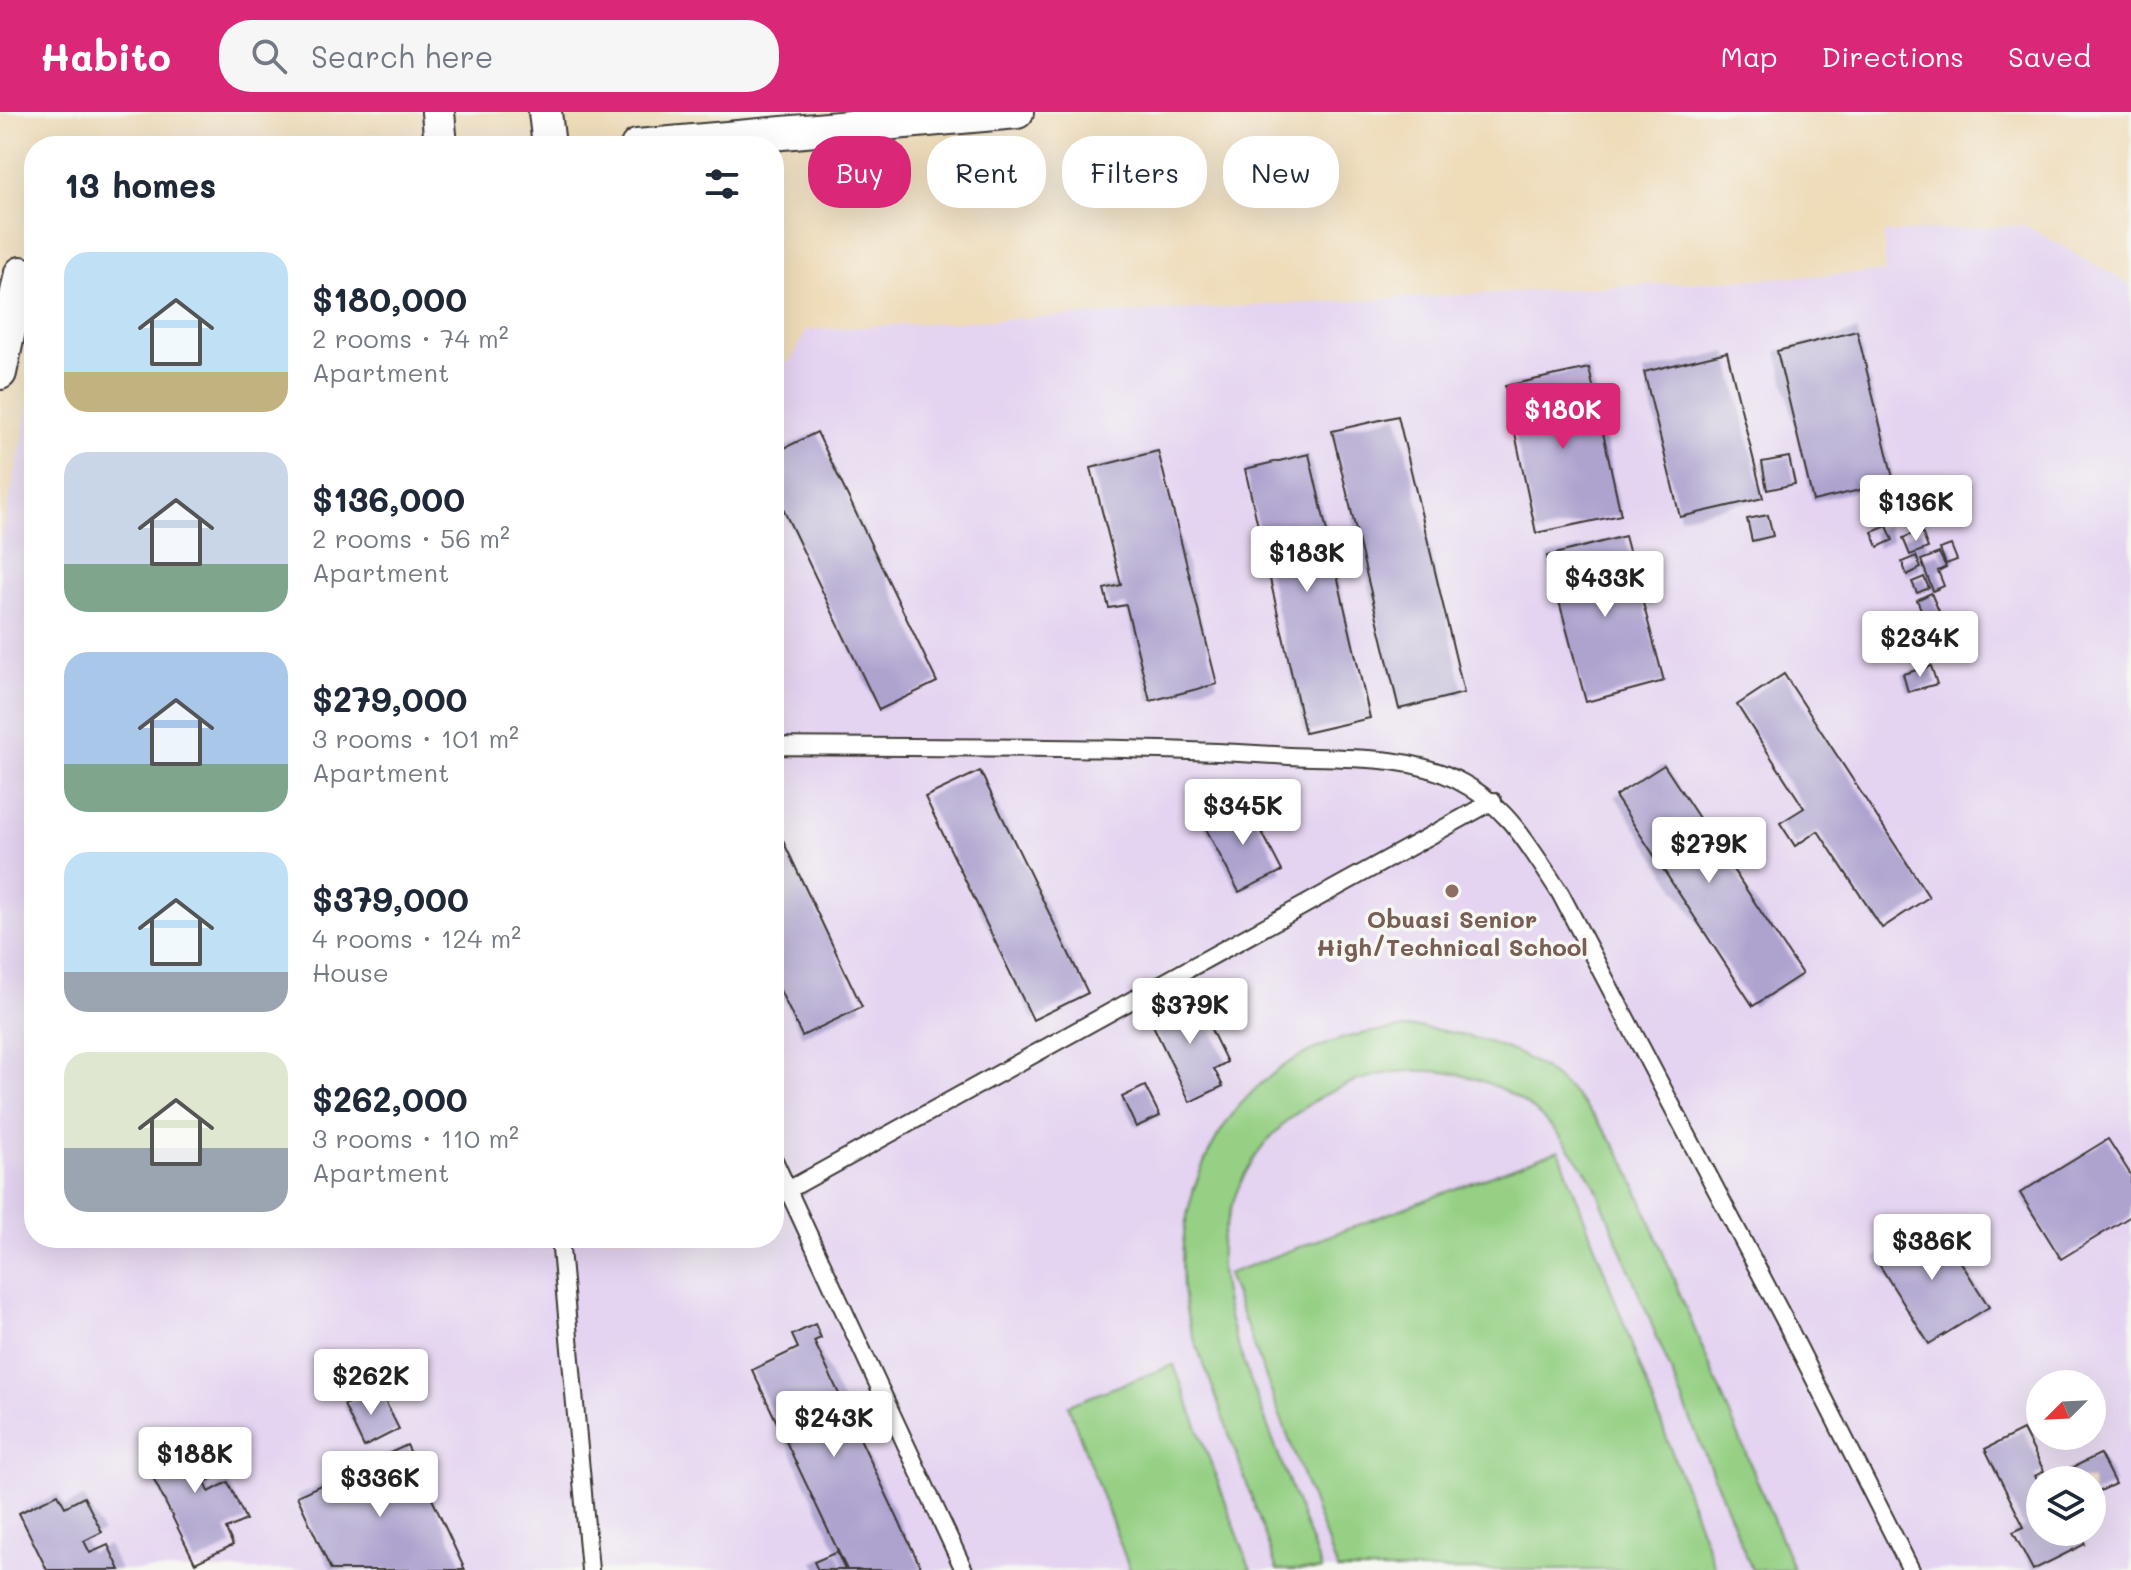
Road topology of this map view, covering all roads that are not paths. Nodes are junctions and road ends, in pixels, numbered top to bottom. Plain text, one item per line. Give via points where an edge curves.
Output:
1 (438, 112) edge
2 (545, 112) edge
3 (1017, 112) edge
4 (836, 120) edge
5 (440, 136) edge
6 (548, 136) edge
7 (714, 136) edge
8 (22, 272) edge
9 (0, 373) edge
10 (784, 746) edge
11 (1493, 801) junction
12 (784, 1181) edge
13 (788, 1190) junction
14 (561, 1248) edge
15 (590, 1570) edge
16 (964, 1570) edge
17 (1911, 1570) edge

1 - 5 street
2 - 6 street
3 - 4 street
4 - 7 street
8 - 9 street
10 - 11 lane via 1220,751 1405,763 1453,778
11 - 13 lane
11 - 17 lane via 1560,893
12 - 13 lane
13 - 16 lane
14 - 15 lane

